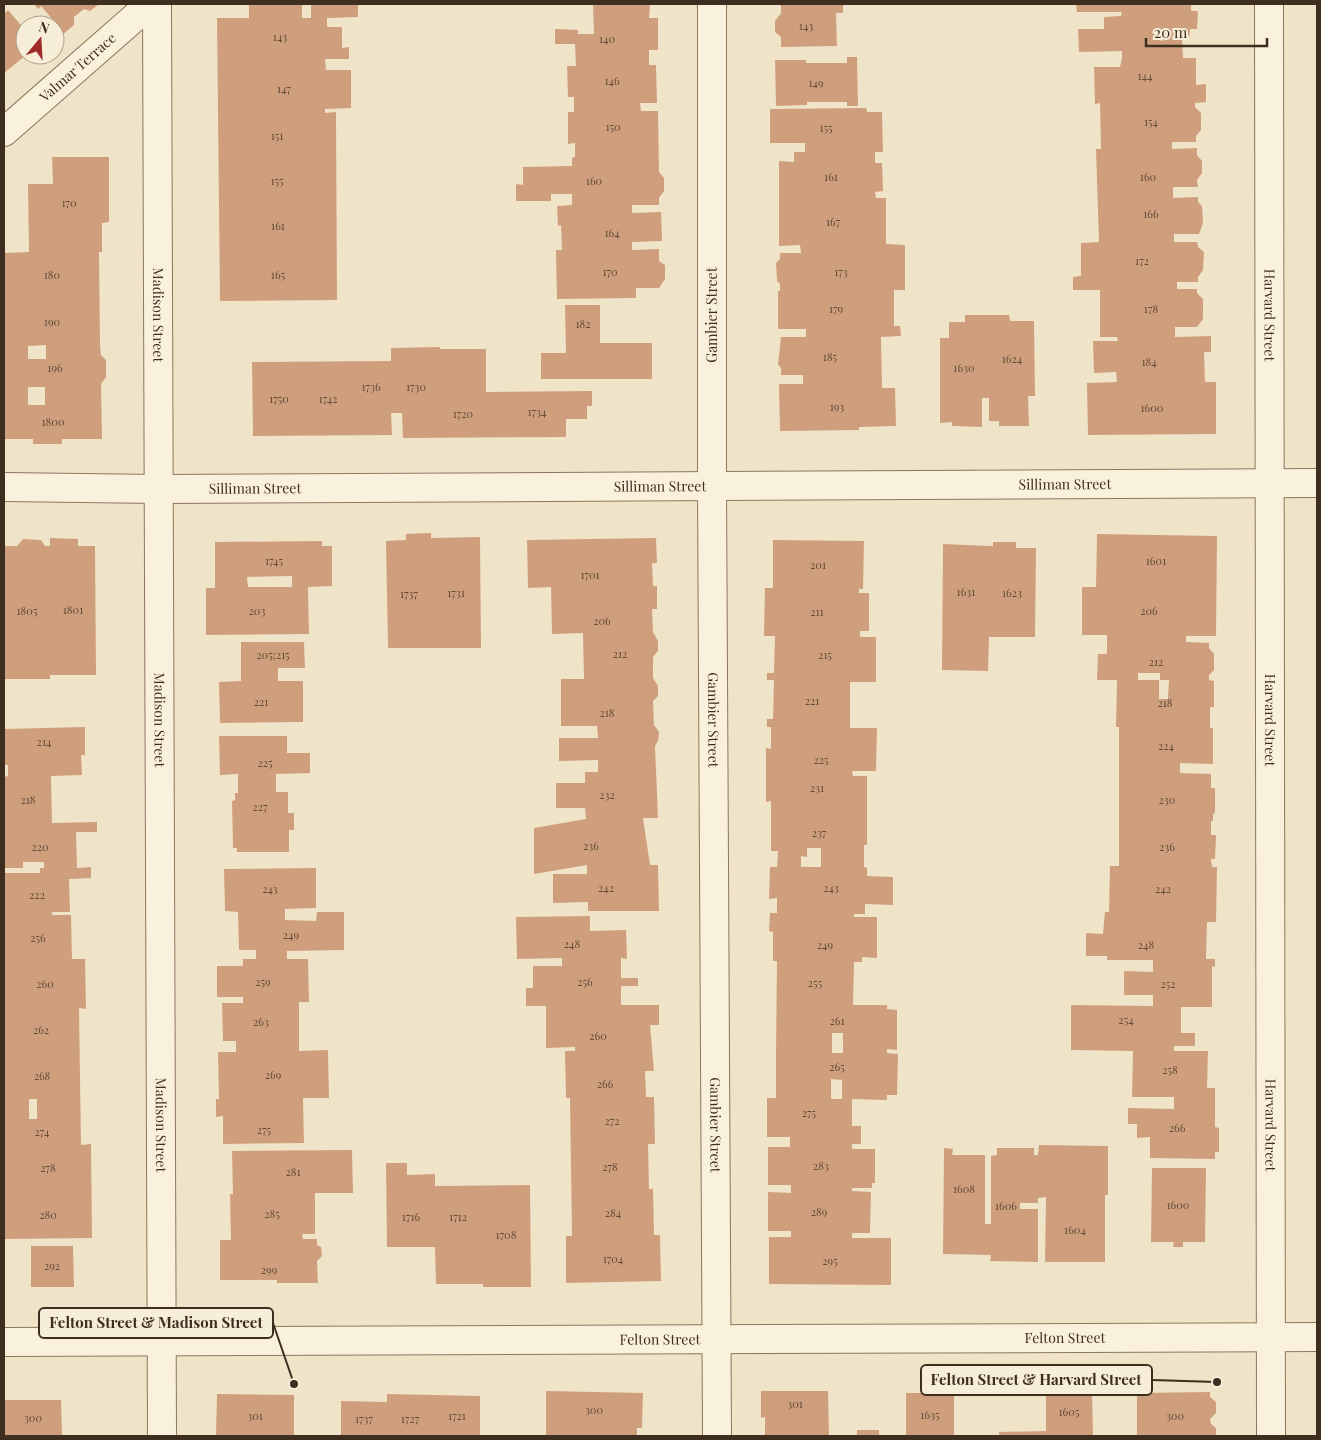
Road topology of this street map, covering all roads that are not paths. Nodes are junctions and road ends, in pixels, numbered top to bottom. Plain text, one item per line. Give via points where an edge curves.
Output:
1 (150, 4) edge
2 (157, 4) edge
3 (712, 4) edge
4 (1269, 4) edge
5 (4, 132) edge
6 (1270, 483) junction
7 (1317, 483) edge
8 (712, 485) junction
9 (4, 487) edge
10 (158, 489) junction
11 (1270, 1337) junction
12 (1317, 1337) edge
13 (716, 1339) junction
14 (162, 1341) junction
15 (4, 1342) edge
16 (162, 1436) edge
17 (717, 1436) edge
18 (1271, 1436) edge

1 - 5 street, Valmar Terrace
2 - 10 street, Madison Street
3 - 8 street, Gambier Street
4 - 6 street, Harvard Street
6 - 7 street, Silliman Street
6 - 8 street, Silliman Street
6 - 11 street, Harvard Street
8 - 10 street, Silliman Street
8 - 13 street, Gambier Street
9 - 10 street, Silliman Street
10 - 14 street, Madison Street
11 - 12 street, Felton Street
11 - 13 street, Felton Street
11 - 18 street, Harvard Street
13 - 14 street, Felton Street
13 - 17 street, Gambier Street
14 - 15 street, Felton Street
14 - 16 street, Madison Street

